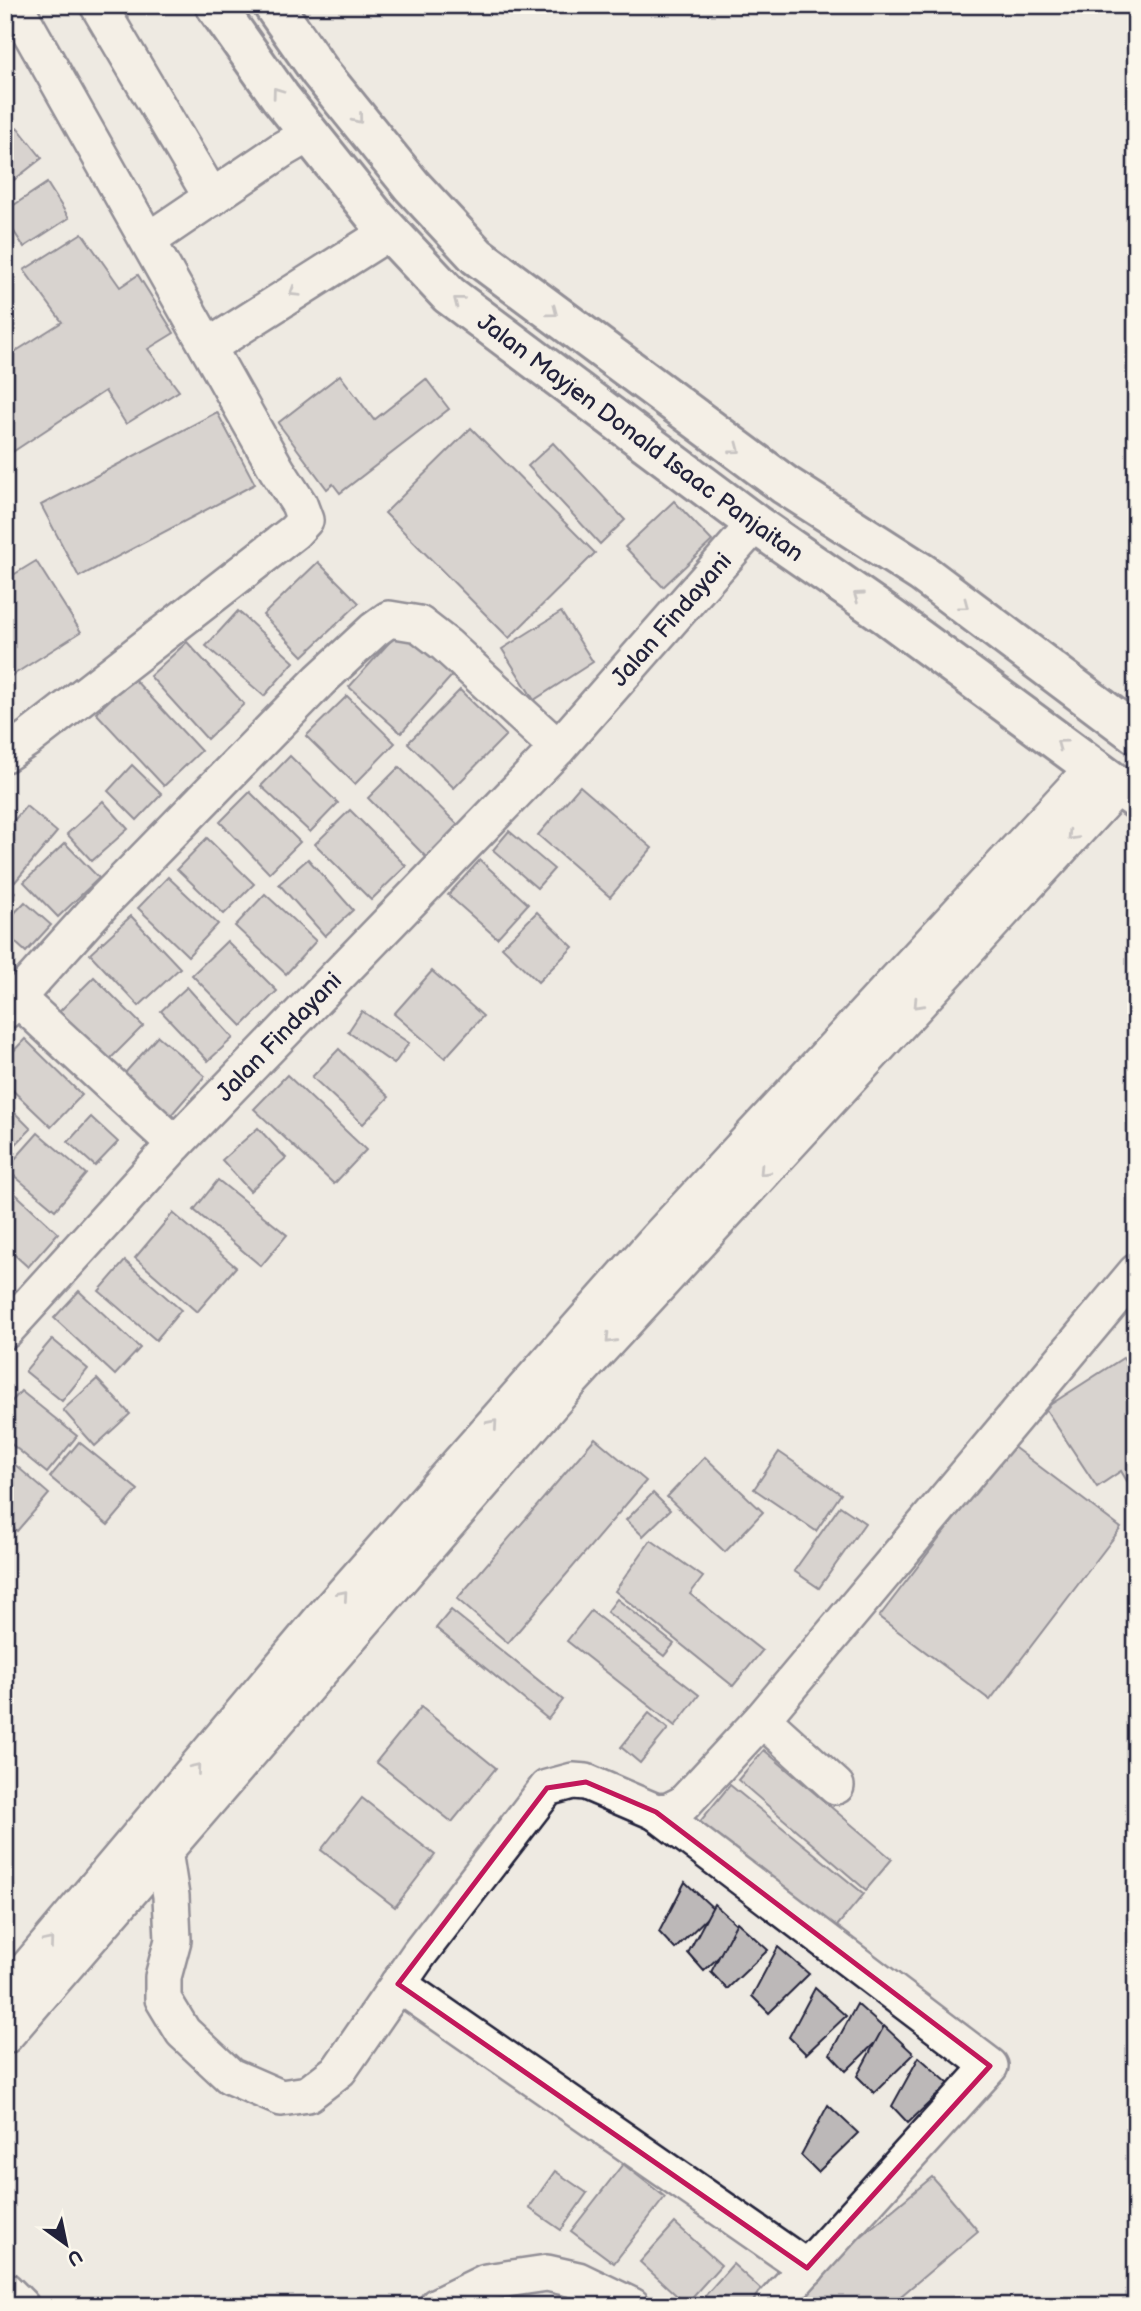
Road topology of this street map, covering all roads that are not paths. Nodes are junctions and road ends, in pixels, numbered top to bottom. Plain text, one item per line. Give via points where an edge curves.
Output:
1 (14, 5) edge
2 (98, 5) edge
3 (215, 5) edge
4 (273, 5) edge
5 (5, 10) edge
6 (309, 134) junction
7 (212, 198) junction
8 (389, 232) junction
9 (149, 240) junction
10 (208, 347) junction
11 (755, 524) junction
12 (922, 573) junction
13 (889, 617) junction
14 (1136, 734) edge
15 (558, 748) junction
16 (5, 754) edge
17 (1116, 785) edge
18 (11, 1004) edge
19 (175, 1144) junction
20 (1131, 1288) edge
21 (5, 1331) edge
22 (762, 1719) junction
23 (836, 1786) dead end
24 (656, 1812) junction
25 (164, 1851) junction
26 (398, 1984) junction
27 (5, 1994) edge
28 (5, 2036) edge
29 (807, 2268) junction
30 (5, 2290) edge
31 (22, 2306) edge
32 (438, 2306) edge
33 (632, 2306) edge
34 (772, 2306) edge

1 - 5 street
1 - 9 street
2 - 7 street
6 -> 3 highway, Jalan Mayjen Donald Isaac Panjaitan
4 -> 12 highway, Jalan Mayjen Donald Isaac Panjaitan via 320,72 412,186 477,256 785,485
6 - 7 street
6 - 8 highway, Jalan Mayjen Donald Isaac Panjaitan
7 - 9 street
8 -> 10 street
11 -> 8 highway, Jalan Mayjen Donald Isaac Panjaitan via 449,295
9 - 10 street
10 - 16 street via 305,520 295,533
13 -> 11 highway, Jalan Mayjen Donald Isaac Panjaitan
11 - 15 street, Jalan Findayani
12 - 13 highway
12 -> 14 highway, Jalan Mayjen Donald Isaac Panjaitan
17 -> 13 highway, Jalan Mayjen Donald Isaac Panjaitan
15 - 18 street via 419,624 389,619 320,680 105,900
15 - 19 street, Jalan Findayani
17 -> 25 street via 569,1383
27 -> 17 street via 324,1616 638,1260
18 - 19 street
19 - 21 street, Jalan Findayani
20 - 22 street
22 - 23 street
22 - 24 street via 683,1804
24 - 26 street via 586,1782 547,1788
24 - 29 street via 990,2066
25 - 26 street via 173,1940 163,1977 163,1999 183,2032 230,2076 281,2098 308,2094 339,2070
25 - 28 street
26 - 29 street
29 - 34 street
30 - 31 street
32 - 33 street via 486,2282 547,2273 578,2280

